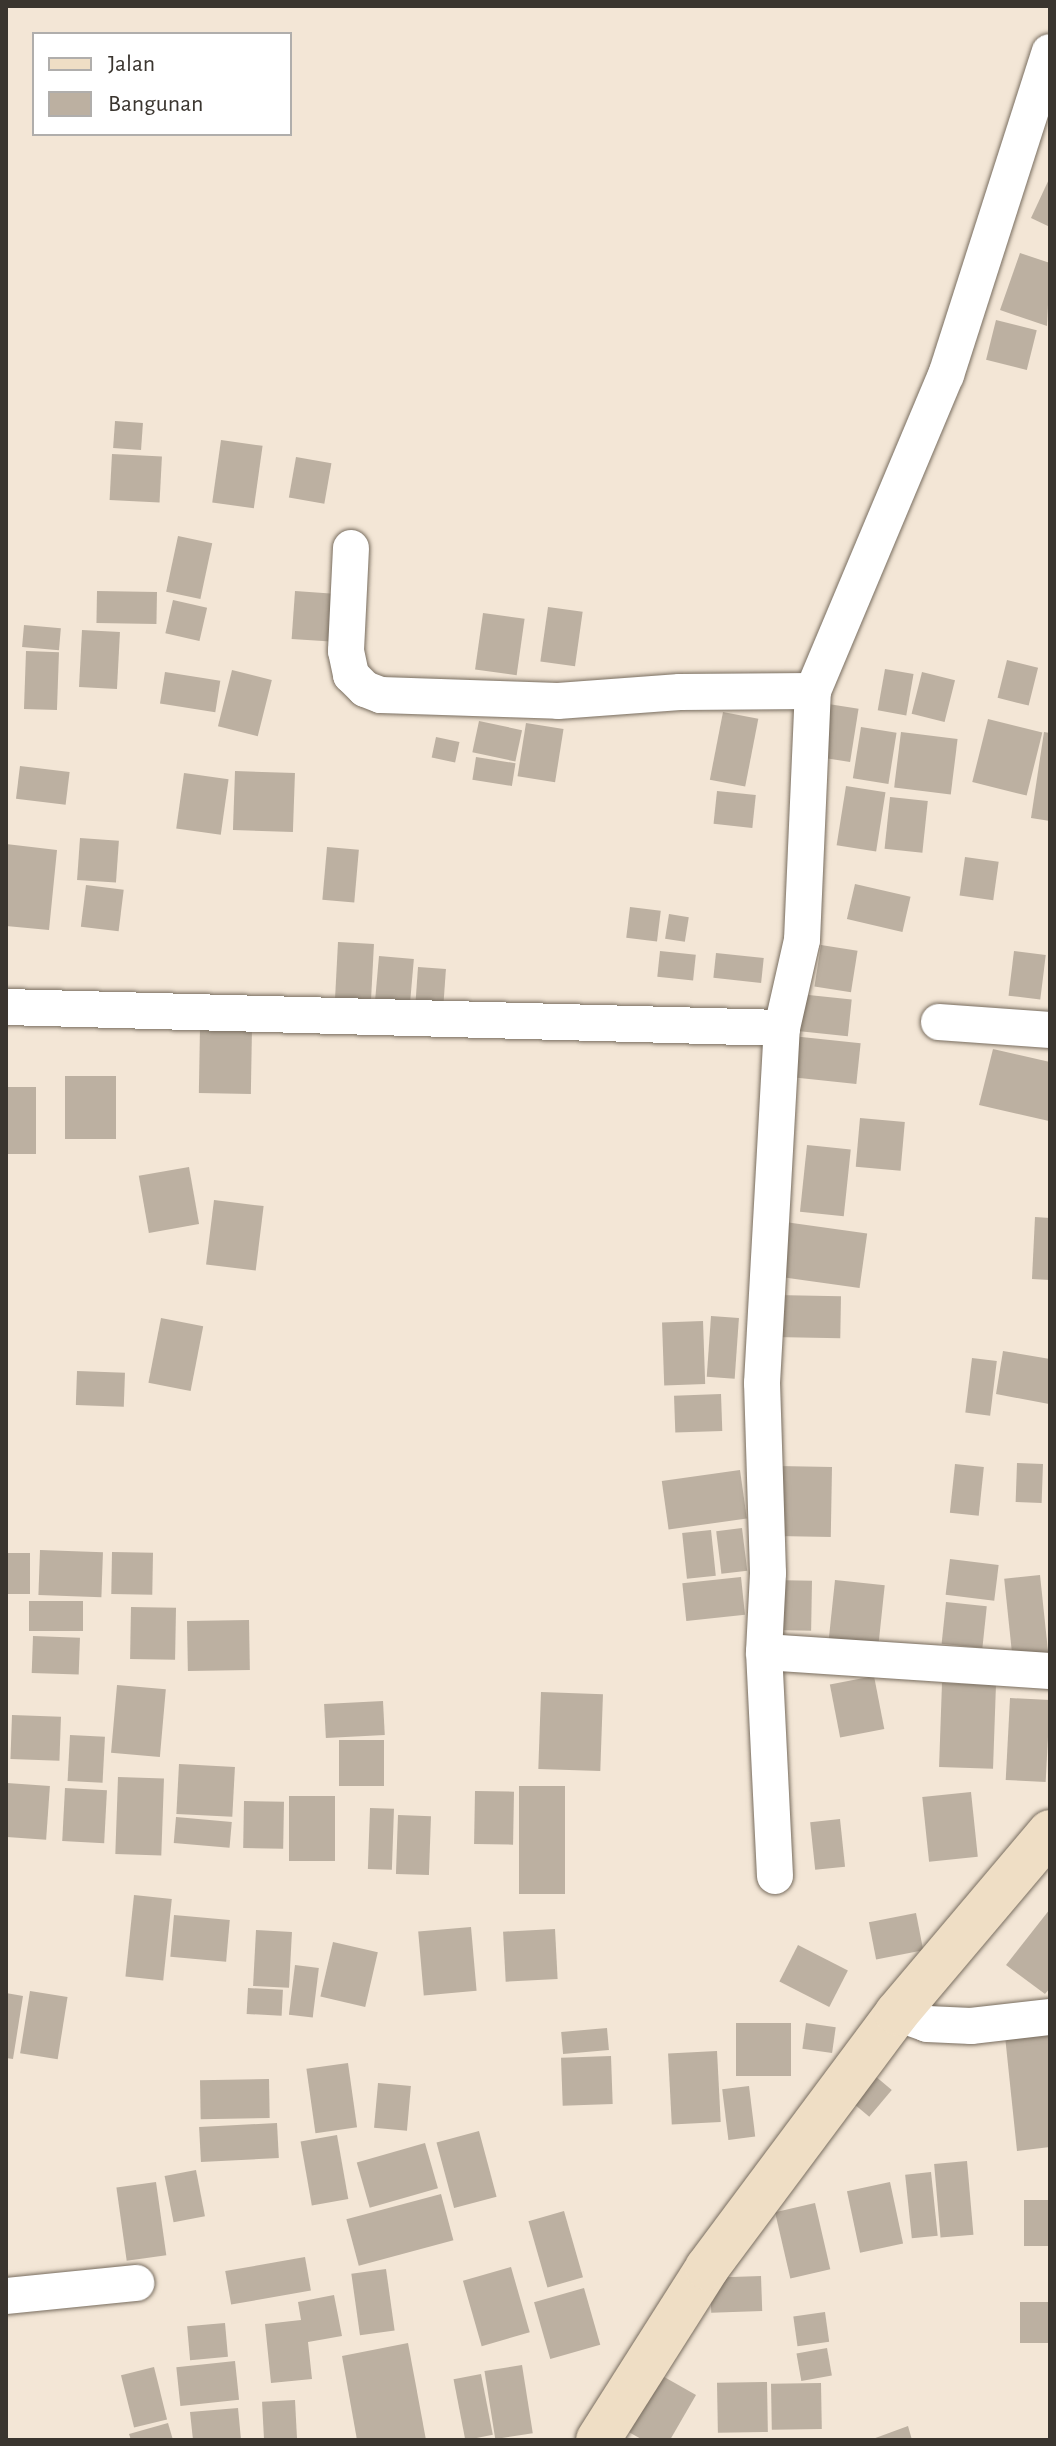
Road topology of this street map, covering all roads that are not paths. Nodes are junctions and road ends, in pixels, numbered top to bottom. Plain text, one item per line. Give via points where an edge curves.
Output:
1 (1050, 52) edge
2 (351, 548) dead end
3 (813, 691) junction
4 (6, 1007) edge
5 (939, 1022) dead end
6 (782, 1028) junction
7 (1050, 1030) edge
8 (764, 1652) junction
9 (1050, 1671) edge
10 (1050, 1832) edge
11 (775, 1876) dead end
12 (897, 2013) junction
13 (1050, 2017) edge
14 (136, 2283) dead end
15 (6, 2296) edge
16 (598, 2440) edge

1 - 3 street via 946,375
2 - 3 street via 346,651 351,675 381,695 558,701 680,692
3 - 6 street via 802,940
4 - 6 street
5 - 7 street
6 - 8 street via 762,1383 768,1573
8 - 9 street
8 - 11 street
10 - 12 street
12 - 13 street via 927,2024 971,2026
12 - 16 street via 707,2268
14 - 15 street

